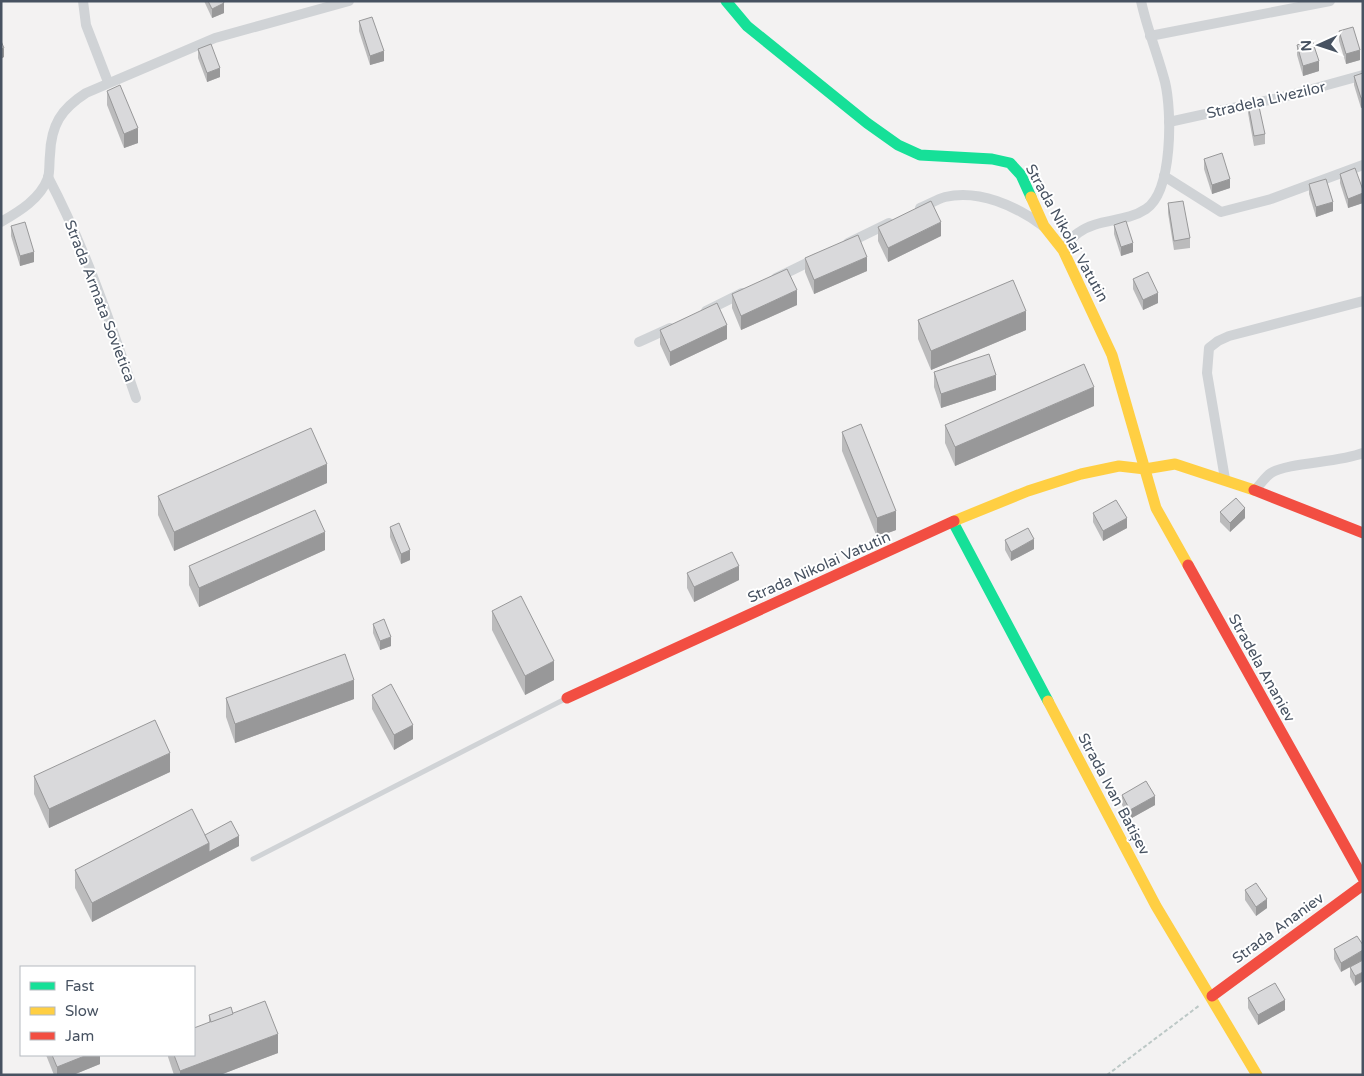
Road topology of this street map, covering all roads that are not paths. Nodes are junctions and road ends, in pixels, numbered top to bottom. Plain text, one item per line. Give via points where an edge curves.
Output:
1 (83, 1) edge
2 (349, 1) edge
3 (726, 1) edge
4 (1141, 1) edge
5 (1330, 1) edge
6 (1150, 36) junction
7 (1363, 75) edge
8 (108, 82) junction
9 (1169, 122) junction
10 (1363, 165) edge
11 (1164, 176) junction
12 (48, 177) junction
13 (1, 222) edge
14 (1044, 226) junction
15 (842, 246) edge
16 (1063, 250) junction
17 (825, 254) edge
18 (1363, 301) edge
19 (639, 342) dead end
20 (136, 398) dead end
21 (1363, 453) edge
22 (1146, 469) junction
23 (1226, 479) junction
24 (1255, 490) junction
25 (953, 522) junction
26 (1363, 533) edge
27 (567, 698) joint
28 (253, 859) dead end
29 (1363, 878) edge
30 (1363, 885) edge
31 (1212, 996) junction
32 (1257, 1075) edge

1 - 8 street via 86,25
2 - 8 street via 215,38
3 - 14 street, Strada Nikolai Vatutin via 747,26 898,145 920,155 1010,163 1021,175
4 - 6 street
5 - 6 street
6 - 9 street via 1165,82
7 - 9 street, Stradela Livezilor via 1287,96
8 - 12 street via 69,104 56,124 52,131
9 - 11 street
10 - 11 street via 1271,199 1221,212
11 - 16 street via 1160,192 1144,210 1132,216 1092,224 1076,234
12 - 13 street via 28,206
12 - 20 street, Strada Armata Sovietica via 90,266
14 - 15 street via 1024,211 977,196 944,197
14 - 16 street, Strada Nikolai Vatutin
16 - 22 street, Strada Nikolai Vatutin via 1112,355
17 - 19 street
18 - 23 street via 1229,336 1209,348 1207,373
21 - 24 street via 1282,469 1271,474
22 - 23 street, Strada Nikolai Vatutin via 1175,464
22 - 25 street, Strada Nikolai Vatutin via 1119,466 1082,474 1028,491
22 - 29 street, Stradela Ananiev via 1156,508
23 - 24 street, Strada Nikolai Vatutin
24 - 26 street, Strada Nikolai Vatutin
25 - 27 street, Strada Nikolai Vatutin
25 - 31 street, Strada Ivan Batișev via 1156,906
27 - 28 lane
30 - 31 street, Strada Ananiev
31 - 32 street, Strada Ivan Batișev

